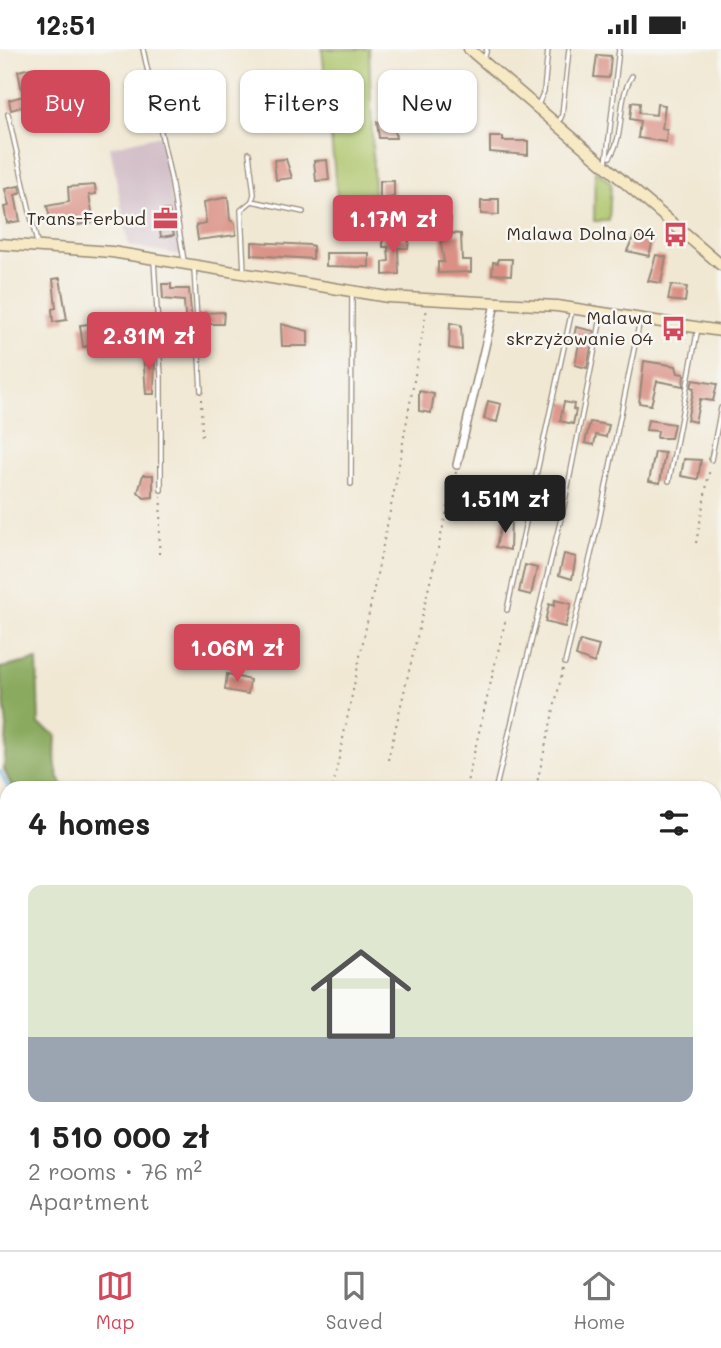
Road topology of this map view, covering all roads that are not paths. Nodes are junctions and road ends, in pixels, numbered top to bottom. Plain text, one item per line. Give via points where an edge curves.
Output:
1 (143, 49) edge
2 (548, 49) edge
3 (569, 49) edge
4 (619, 49) edge
5 (479, 53) edge
6 (632, 76) dead end
7 (537, 107) junction
8 (8, 114) dead end
9 (558, 124) junction
10 (249, 153) dead end
11 (607, 162) junction
12 (252, 201) junction
13 (303, 212) dead end
14 (0, 244) edge
15 (37, 245) junction
16 (154, 258) junction
17 (189, 264) junction
18 (721, 265) edge
19 (243, 274) junction
20 (352, 291) junction
21 (495, 304) junction
22 (572, 307) junction
23 (602, 311) junction
24 (640, 316) junction
25 (698, 326) junction
26 (721, 331) edge
27 (201, 391) road end
28 (721, 408) edge
29 (711, 460) road end
30 (457, 465) road end
31 (669, 481) dead end
32 (351, 484) dead end
33 (161, 490) road end
34 (507, 610) road end
35 (565, 663) road end
36 (497, 781) edge

1 - 17 lane
2 - 7 lane via 544,91
3 - 9 lane
4 - 11 lane
5 - 7 street
6 - 11 lane via 624,88 616,148
7 - 9 street
8 - 15 lane
9 - 11 street
10 - 12 lane
11 - 18 street
12 - 13 lane
12 - 19 lane via 241,210
14 - 15 street
15 - 16 street
16 - 17 street
16 - 33 lane
17 - 19 street
17 - 27 lane
19 - 20 street
20 - 21 street
20 - 32 lane
21 - 22 street
21 - 30 street
22 - 23 street
22 - 34 lane
23 - 24 street
23 - 36 lane via 564,506
24 - 25 street
24 - 35 lane
25 - 26 street
25 - 31 lane
28 - 29 lane

